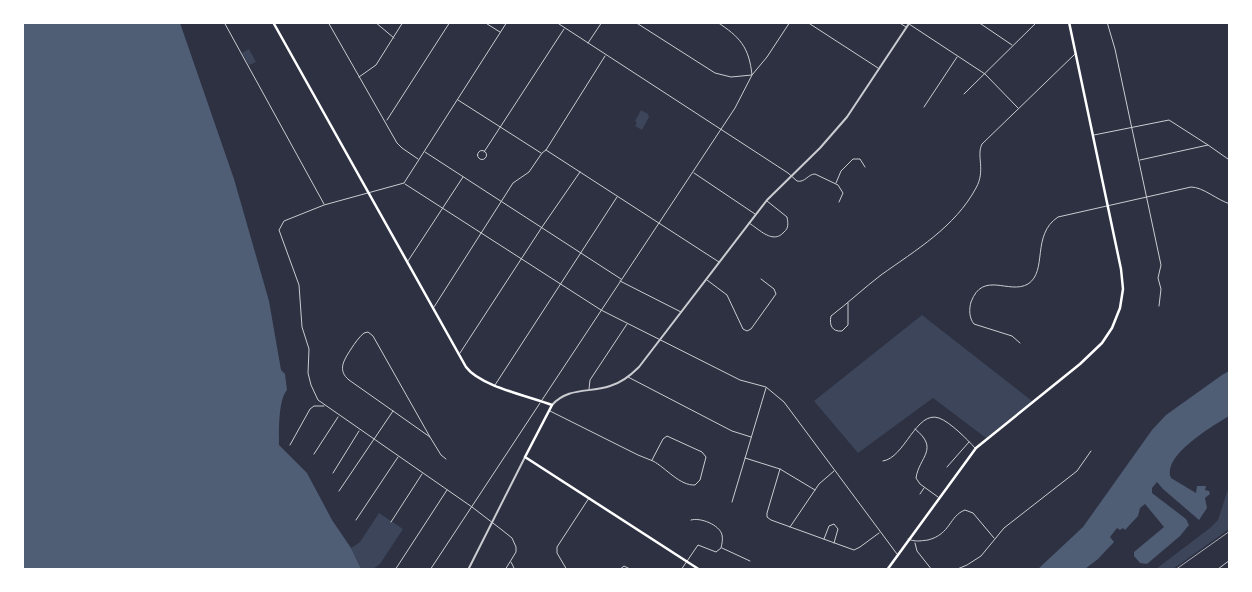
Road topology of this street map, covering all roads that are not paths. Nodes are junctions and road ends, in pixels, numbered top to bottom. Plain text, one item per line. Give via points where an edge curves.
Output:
1 (224, 22) edge
2 (273, 22) edge
3 (328, 22) edge
4 (375, 22) edge
5 (403, 22) edge
6 (450, 22) edge
7 (484, 22) edge
8 (507, 22) edge
9 (556, 22) edge
10 (602, 22) edge
11 (635, 22) edge
12 (718, 22) edge
13 (790, 22) edge
14 (807, 22) edge
15 (898, 22) edge
16 (978, 22) edge
17 (1037, 22) edge
18 (1069, 22) edge
19 (1107, 22) edge
20 (909, 23) edge
21 (564, 28) junction
22 (906, 28) junction
23 (500, 33) junction
24 (394, 38) junction
25 (588, 43) junction
26 (1013, 46) junction
27 (1076, 53) junction
28 (606, 55) junction
29 (958, 56) junction
30 (879, 69) junction
31 (985, 74) junction
32 (752, 75) junction
33 (359, 77) junction
34 (964, 94) dead end
35 (457, 99) junction
36 (924, 108) dead end
37 (1018, 109) junction
38 (386, 122) junction
39 (500, 127) junction
40 (1132, 127) junction
41 (721, 129) junction
42 (1093, 135) junction
43 (1208, 145) junction
44 (546, 150) junction
45 (424, 151) junction
46 (484, 152) dead end
47 (542, 153) junction
48 (419, 159) junction
49 (1228, 159) edge
50 (1139, 160) junction
51 (865, 167) dead end
52 (580, 172) junction
53 (692, 172) junction
54 (792, 175) junction
55 (464, 176) junction
56 (404, 183) junction
57 (835, 183) junction
58 (368, 192) junction
59 (1147, 196) junction
60 (617, 197) junction
61 (766, 200) junction
62 (502, 201) junction
63 (839, 202) dead end
64 (1230, 204) edge
65 (324, 205) junction
66 (1108, 205) junction
67 (443, 208) junction
68 (755, 214) junction
69 (749, 223) junction
70 (658, 224) junction
71 (542, 227) junction
72 (482, 233) junction
73 (581, 253) junction
74 (521, 259) junction
75 (407, 262) junction
76 (719, 262) junction
77 (761, 279) dead end
78 (621, 280) junction
79 (706, 280) junction
80 (560, 284) junction
81 (848, 303) junction
82 (1159, 306) dead end
83 (433, 308) junction
84 (601, 310) junction
85 (681, 312) junction
86 (627, 323) junction
87 (660, 340) junction
88 (1020, 343) dead end
89 (459, 354) junction
90 (628, 377) junction
91 (496, 385) junction
92 (766, 387) junction
93 (589, 390) junction
94 (541, 401) junction
95 (552, 405) junction
96 (324, 406) junction
97 (548, 410) junction
98 (393, 411) junction
99 (339, 416) junction
100 (915, 429) junction
101 (360, 430) junction
102 (430, 437) junction
103 (751, 437) junction
104 (374, 439) junction
105 (969, 442) junction
106 (290, 445) dead end
107 (976, 448) junction
108 (1091, 451) dead end
109 (314, 454) dead end
110 (398, 456) junction
111 (525, 457) junction
112 (745, 458) junction
113 (446, 459) dead end
114 (652, 460) junction
115 (883, 462) dead end
116 (946, 466) dead end
117 (780, 469) junction
118 (834, 471) junction
119 (333, 473) dead end
120 (423, 473) junction
121 (924, 487) junction
122 (448, 490) junction
123 (814, 490) junction
124 (339, 491) dead end
125 (920, 494) dead end
126 (589, 498) junction
127 (938, 498) junction
128 (732, 502) dead end
129 (472, 507) junction
130 (356, 520) dead end
131 (691, 520) dead end
132 (492, 521) junction
133 (391, 522) dead end
134 (790, 528) junction
135 (880, 532) junction
136 (824, 539) junction
137 (908, 539) junction
138 (995, 539) junction
139 (915, 542) junction
140 (834, 543) junction
141 (722, 548) junction
142 (897, 554) junction
143 (1230, 560) edge
144 (510, 561) junction
145 (687, 561) junction
146 (750, 561) dead end
147 (1219, 569) edge
148 (396, 570) edge
149 (430, 570) edge
150 (468, 570) edge
151 (505, 570) edge
152 (515, 570) edge
153 (568, 570) edge
154 (619, 570) edge
155 (632, 570) edge
156 (681, 570) edge
157 (700, 570) edge
158 (886, 570) edge
159 (932, 570) edge
160 (955, 570) edge
161 (1212, 570) edge

1 - 65 street
2 - 58 main road
3 - 33 street
4 - 24 street
5 - 24 street
6 - 38 street
7 - 23 street
8 - 23 street
9 - 21 street
10 - 25 street
11 - 32 street via 715,73 731,77
12 - 32 street via 736,35 744,46
13 - 32 street
14 - 30 street
15 - 22 street
16 - 26 street
17 - 26 street
18 - 27 main road
19 - 40 street
20 - 22 street
20 - 29 street
21 - 25 street
21 - 39 street
22 - 30 street
23 - 35 street
24 - 33 street via 376,65
25 - 28 street
26 - 31 street
27 - 37 street
27 - 42 main road
28 - 41 street
28 - 44 street
29 - 31 street
29 - 36 street
30 - 54 street via 847,117
31 - 34 street
31 - 37 street
32 - 41 street
33 - 38 street
35 - 39 street
35 - 45 street
37 - 81 street via 981,146 980,180 948,225
38 - 48 street via 398,145
39 - 46 street
39 - 47 street
40 - 42 street
40 - 43 street via 1169,120
40 - 50 street
41 - 53 street
41 - 54 street
42 - 66 main road
43 - 49 street
43 - 50 street
44 - 47 street
44 - 52 street
45 - 48 street
45 - 55 street
47 - 62 street via 529,172 513,183
48 - 56 street
50 - 59 street
51 - 57 street via 860,159 853,159
52 - 60 street
52 - 71 street
53 - 68 street
53 - 70 street
54 - 57 street via 799,182 815,174
54 - 61 street
55 - 62 street
55 - 67 street
56 - 58 street
56 - 67 street
57 - 63 street via 843,191
58 - 65 street
58 - 75 main road
59 - 64 street via 1194,187
59 - 66 street
59 - 82 street via 1161,265
60 - 70 street
60 - 73 street
61 - 68 street
61 - 69 street via 787,217 785,232 777,237 770,236
62 - 71 street
62 - 72 street
65 - 96 street via 284,221 279,230 300,287 302,327 309,350 310,385
66 - 88 street via 1064,214 1052,221 1040,245 1037,272 1028,284 1014,288 988,285 973,298 970,313 974,324 1012,336
66 - 107 main road via 1123,289 1120,308 1110,332 1090,356
67 - 72 street
67 - 75 street
68 - 69 street
69 - 76 street
70 - 76 street
70 - 78 street
71 - 73 street
71 - 74 street
72 - 74 street
72 - 83 street
73 - 78 street
73 - 80 street
74 - 80 street
74 - 89 street
75 - 83 main road
76 - 79 street
77 - 79 street via 776,294 747,330 743,329 727,295
78 - 84 street
78 - 85 street
79 - 85 street
80 - 84 street
80 - 91 street
81 - 81 street via 831,316 832,328 842,331 848,325
83 - 89 main road
84 - 86 street
84 - 94 street
85 - 87 street
86 - 87 street
86 - 93 street via 590,380
87 - 90 street
87 - 92 street via 740,380
89 - 91 main road via 473,375
90 - 93 street via 610,386
90 - 103 street via 732,431
91 - 94 main road
92 - 103 street
92 - 118 street via 784,402
93 - 95 street via 570,393
94 - 95 main road
94 - 129 street
95 - 97 main road
96 - 99 street
96 - 106 street via 310,409
97 - 111 main road
97 - 114 street
98 - 102 street
98 - 102 street via 349,380 342,371 344,359 364,333 373,336
98 - 104 street
99 - 101 street
99 - 109 street
100 - 105 street via 929,418 938,418
100 - 115 street via 896,456
100 - 121 street via 927,446 927,454 916,476
101 - 104 street
101 - 119 street
102 - 113 street
103 - 112 street
104 - 110 street
104 - 124 street
105 - 107 street
105 - 116 street
107 - 127 main road
108 - 138 street via 1077,471
110 - 120 street
110 - 130 street
111 - 126 main road
111 - 132 street
112 - 117 street
112 - 128 street
114 - 114 street via 667,436 702,452 706,458 700,480 693,486
117 - 123 street
117 - 134 street via 767,515 770,520
118 - 123 street
118 - 135 street
120 - 122 street
120 - 133 street
121 - 125 street
121 - 127 street
122 - 129 street
122 - 148 street
123 - 134 street
126 - 145 main road
126 - 153 street via 557,547 557,553
127 - 137 main road
129 - 132 street
129 - 149 street
131 - 141 street via 699,519 719,529
132 - 144 street via 512,538 516,552
132 - 150 street
134 - 136 street
135 - 140 street via 856,550
135 - 142 street
136 - 140 street
136 - 140 street via 829,526 834,524 838,531
137 - 139 street
137 - 142 main road
138 - 139 street via 973,513 965,510 939,536
138 - 160 street via 976,560
139 - 159 street via 917,551
141 - 145 street via 716,552 698,545
141 - 146 street
142 - 158 main road
143 - 147 street
144 - 151 street
144 - 152 street
145 - 156 street
145 - 157 main road
147 - 161 street
154 - 155 street via 626,566

